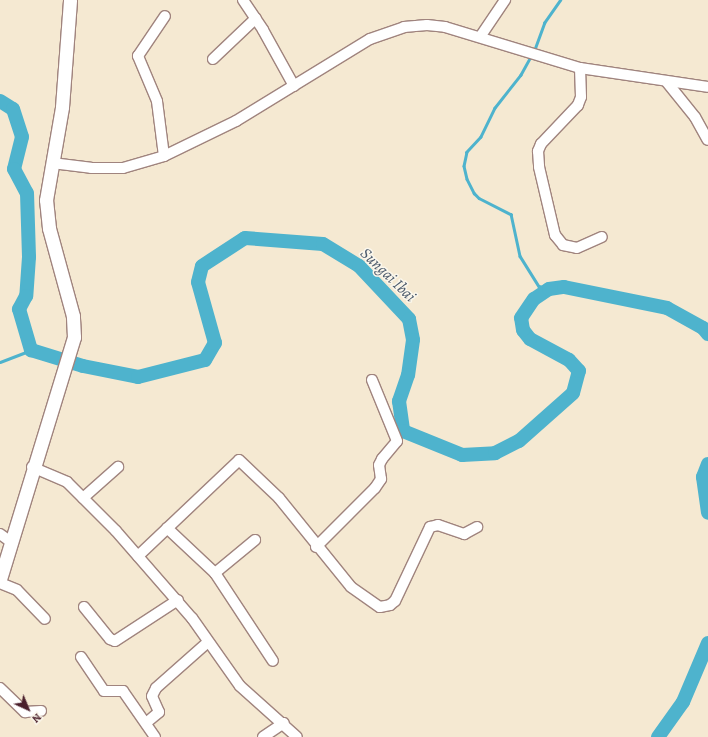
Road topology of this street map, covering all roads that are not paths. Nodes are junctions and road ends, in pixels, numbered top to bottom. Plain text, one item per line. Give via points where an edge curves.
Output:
1 (70, 0) edge
2 (243, 0) edge
3 (505, 0) edge
4 (165, 16) dead end
5 (256, 18) junction
6 (480, 37) junction
7 (213, 59) dead end
8 (580, 68) junction
9 (666, 81) junction
10 (294, 86) junction
11 (708, 86) edge
12 (708, 140) edge
13 (164, 156) junction
14 (52, 163) junction
15 (602, 237) dead end
16 (372, 380) dead end
17 (32, 467) junction
18 (118, 467) dead end
19 (83, 498) junction
20 (477, 527) dead end
21 (167, 528) junction
22 (0, 534) edge
23 (255, 540) dead end
24 (12, 542) junction
25 (316, 547) junction
26 (138, 556) junction
27 (215, 573) junction
28 (0, 579) edge
29 (0, 583) edge
30 (178, 600) junction
31 (84, 607) dead end
32 (45, 619) dead end
33 (208, 642) junction
34 (81, 657) dead end
35 (273, 662) dead end
36 (0, 688) edge
37 (41, 711) dead end
38 (146, 723) junction
39 (284, 723) junction
40 (155, 737) edge
41 (263, 737) edge
42 (297, 737) edge

1 - 14 main road via 62,107
2 - 5 street
3 - 6 street
4 - 13 street via 138,56 157,101
5 - 7 street
5 - 10 street
6 - 8 street via 547,60
6 - 10 street via 436,26 394,29 360,45
8 - 9 street
8 - 15 street via 581,97 578,105 538,148 540,177 555,235 563,245 577,248
9 - 11 street
9 - 12 street via 695,117
10 - 13 street via 236,121
13 - 14 street via 123,168 91,168
14 - 17 main road via 46,200 48,222 73,316 72,348
16 - 25 street via 397,441 379,465 381,480 375,488
17 - 19 street via 67,482
17 - 24 main road
18 - 19 street
19 - 26 street
20 - 25 street via 464,534 438,525 430,527 395,601 384,607 368,600 351,587
21 - 25 street via 239,460 279,498
21 - 26 street
21 - 27 street
22 - 24 street
23 - 27 street
24 - 28 main road
26 - 30 street
27 - 35 street
29 - 32 street via 17,590
30 - 31 street via 115,641 112,641
30 - 33 street
33 - 38 street via 156,688 152,696 160,712
33 - 39 street via 240,686
34 - 38 street via 104,691 123,691
36 - 37 street via 25,712
38 - 40 street
39 - 41 street
39 - 42 street

